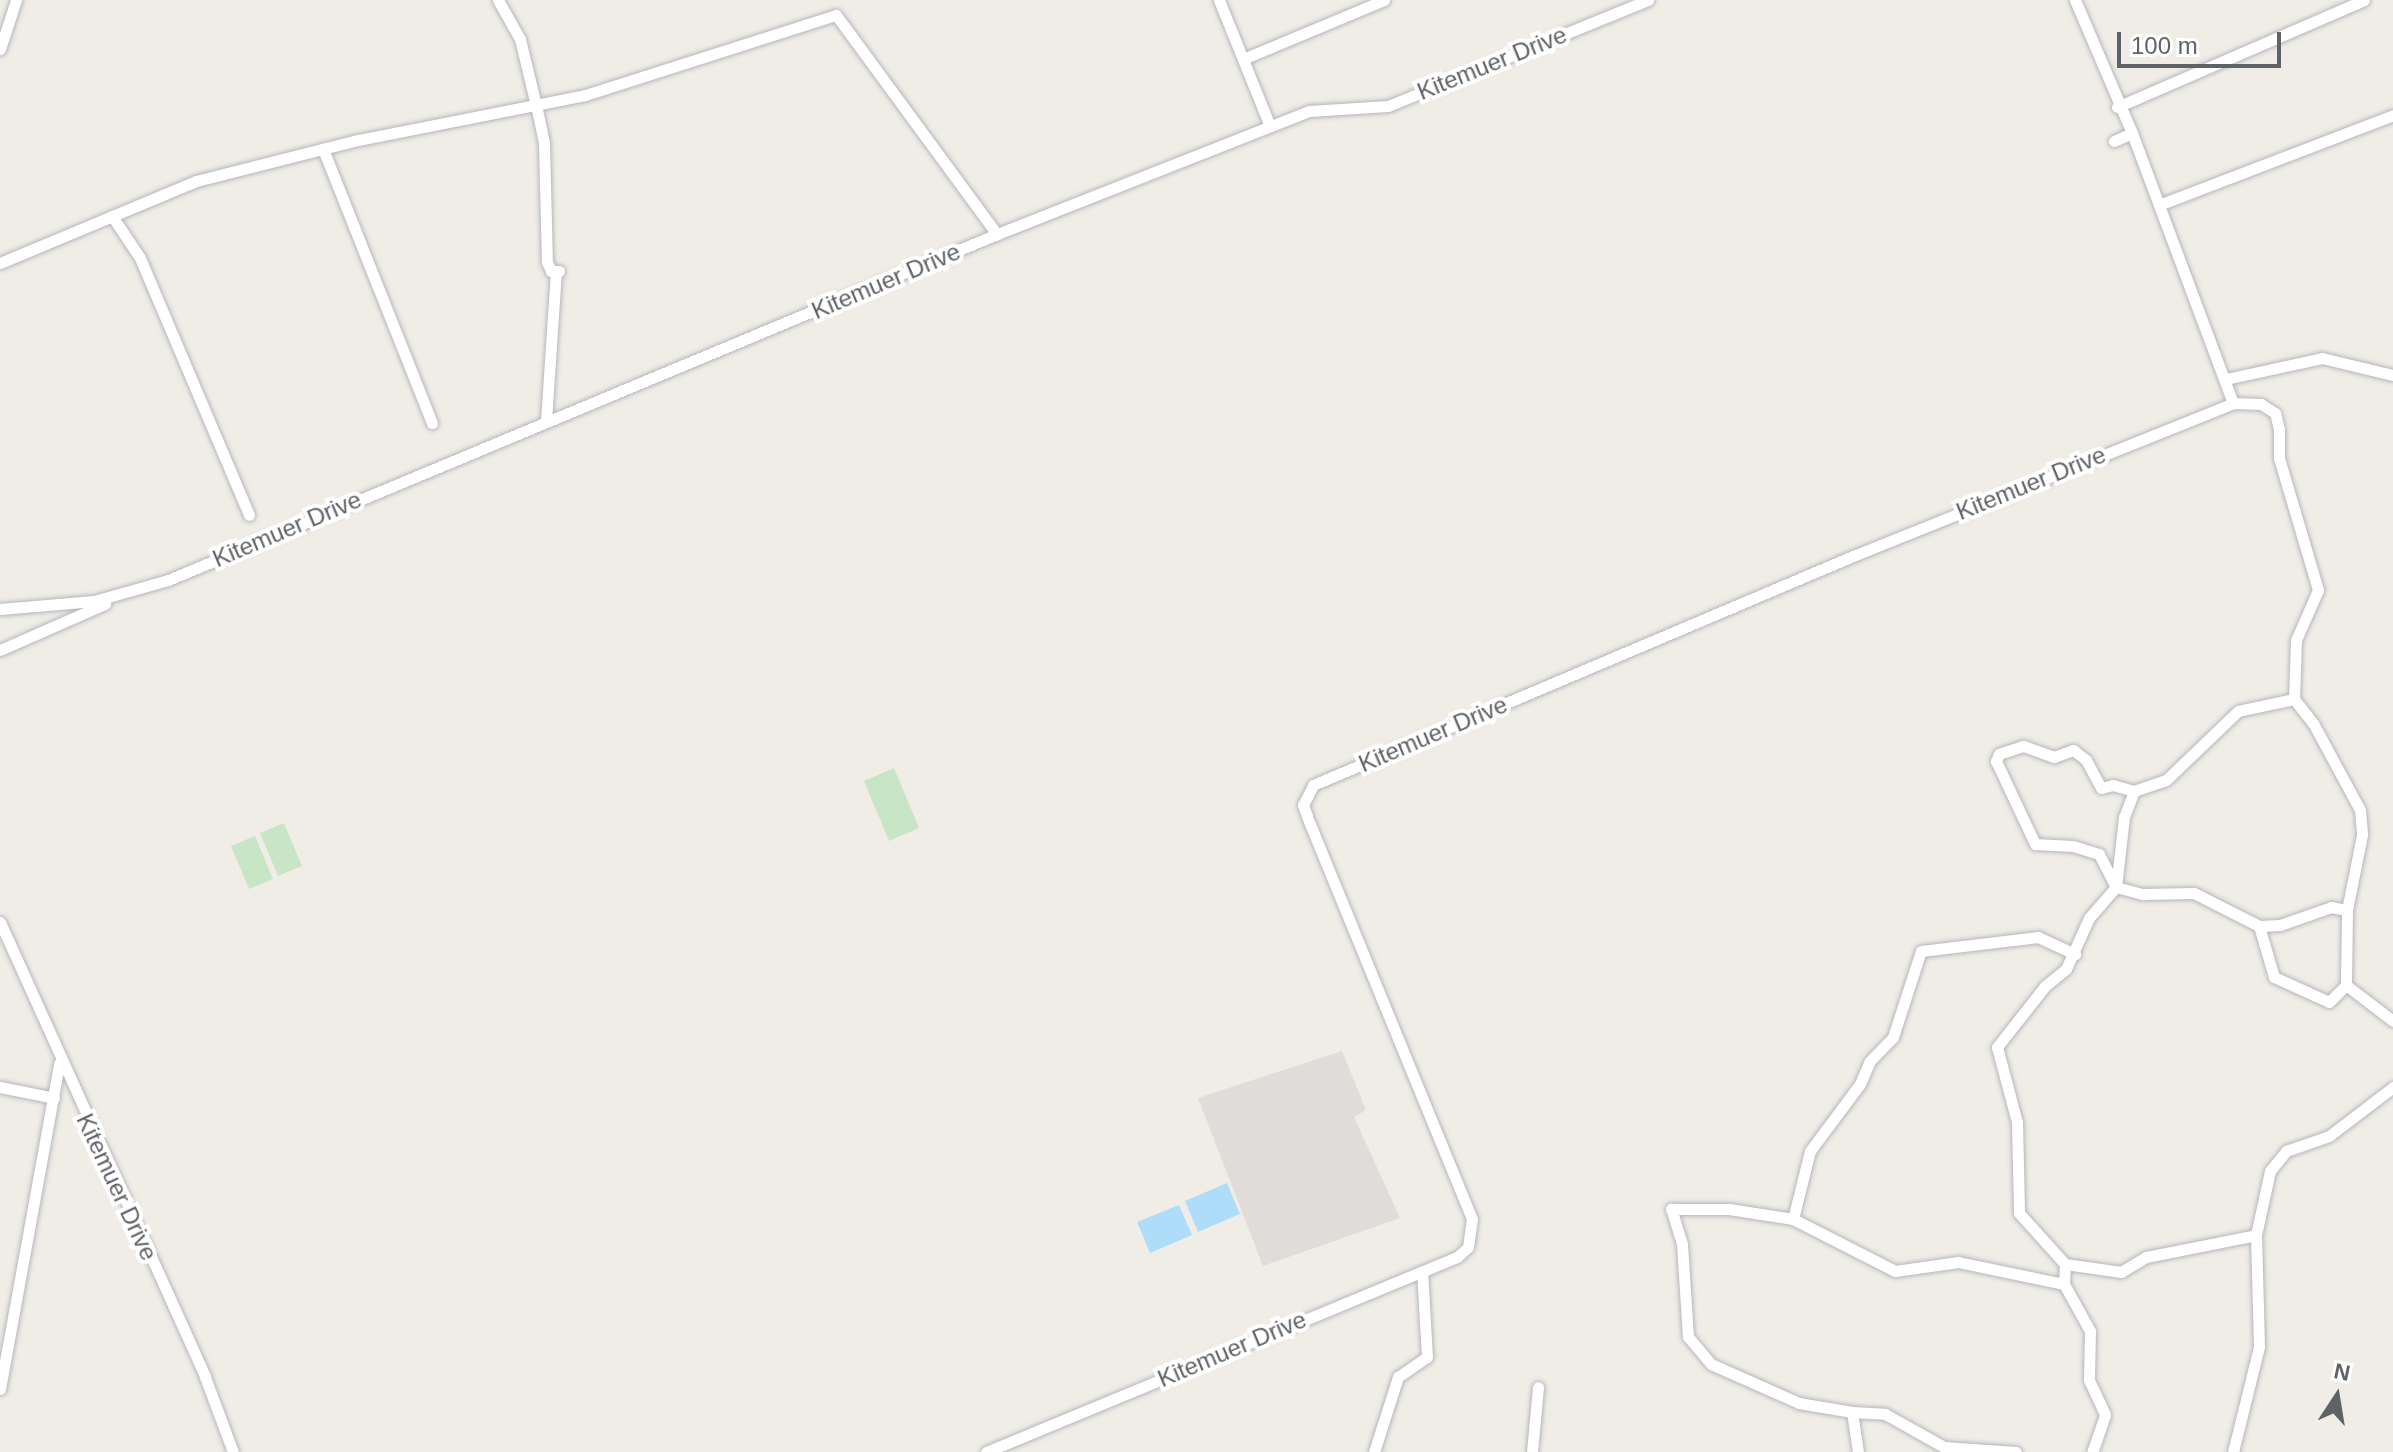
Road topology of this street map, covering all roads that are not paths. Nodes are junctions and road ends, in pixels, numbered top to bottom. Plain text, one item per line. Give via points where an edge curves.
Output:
1 (16, 0) edge
2 (498, 0) edge
3 (1219, 0) edge
4 (1384, 0) edge
5 (2075, 0) edge
6 (2364, 0) edge
7 (1643, 1) edge
8 (0, 49) edge
9 (1243, 59) junction
10 (536, 105) junction
11 (2117, 107) junction
12 (2393, 115) edge
13 (1270, 126) junction
14 (2132, 133) junction
15 (2114, 141) dead end
16 (323, 149) junction
17 (2159, 205) junction
18 (112, 216) junction
19 (997, 234) junction
20 (0, 263) edge
21 (2393, 375) edge
22 (2226, 379) junction
23 (2233, 403) junction
24 (546, 421) junction
25 (432, 423) dead end
26 (249, 515) dead end
27 (132, 593) junction
28 (0, 609) edge
29 (0, 650) edge
30 (2294, 699) junction
31 (2134, 791) junction
32 (2116, 887) junction
33 (2347, 910) junction
34 (0, 922) edge
35 (2259, 926) junction
36 (2075, 954) junction
37 (2346, 985) junction
38 (2393, 1021) edge
39 (59, 1061) junction
40 (0, 1087) edge
41 (2393, 1087) edge
42 (54, 1098) junction
43 (1793, 1219) junction
44 (2256, 1235) junction
45 (2065, 1264) junction
46 (1422, 1271) junction
47 (2064, 1284) junction
48 (2, 1364) edge
49 (1538, 1387) dead end
50 (0, 1389) edge
51 (1852, 1412) junction
52 (233, 1452) edge
53 (986, 1452) edge
54 (1374, 1452) edge
55 (1532, 1452) edge
56 (1858, 1452) edge
57 (2016, 1452) edge
58 (2092, 1452) edge
59 (2233, 1452) edge

1 - 8 street
2 - 10 street via 520,39
3 - 9 street
4 - 9 street
5 - 11 street
6 - 11 street
7 - 13 street, Kitemuer Drive via 1388,106 1309,111
9 - 13 street
10 - 16 street
10 - 19 street via 662,73 836,15
10 - 24 street via 544,143 546,253 548,268 558,272
11 - 14 street
12 - 17 street
13 - 19 street, Kitemuer Drive
14 - 15 street
14 - 17 street
16 - 18 street via 196,181
16 - 25 street
17 - 22 street
18 - 20 street
18 - 26 street via 140,258
19 - 24 street, Kitemuer Drive
21 - 22 street via 2322,358
22 - 23 street
23 - 30 street via 2261,404 2275,413 2281,468 2318,590 2296,640
23 - 46 street, Kitemuer Drive via 1853,556 1313,785 1303,805 1307,816 1472,1219 1468,1247
24 - 27 street, Kitemuer Drive
27 - 28 street, Kitemuer Drive
27 - 29 street, Kitemuer Drive
30 - 31 street via 2238,711 2166,780
30 - 33 street via 2313,723 2360,810 2362,835
31 - 32 street via 2124,817
31 - 32 street via 2113,785 2101,788 2086,760 2073,750 2054,757 2023,746 1996,758 2005,789 2035,844 2099,854
32 - 35 street via 2143,894 2194,893
32 - 36 street via 2089,918
33 - 35 street via 2331,907 2280,925
33 - 37 street
34 - 39 street, Kitemuer Drive
35 - 37 street via 2274,977 2329,1002
36 - 43 street via 2038,937 1931,945 1921,951 1893,1037 1870,1061 1860,1084 1810,1151
36 - 45 street via 1997,1047 2017,1122 2019,1213
37 - 38 street
39 - 42 street
39 - 52 street, Kitemuer Drive via 205,1377
40 - 42 street
41 - 44 street via 2329,1136 2279,1158 2270,1171
42 - 48 street
43 - 47 street via 1895,1271 1958,1262
43 - 51 street via 1729,1209 1671,1209 1682,1244 1688,1337 1711,1364 1799,1403
44 - 45 street via 2146,1257 2121,1272
44 - 59 street via 2259,1347
45 - 47 street
46 - 53 street, Kitemuer Drive
46 - 54 street via 1427,1357 1398,1377
47 - 58 street via 2090,1331 2089,1380 2105,1415
48 - 50 street
49 - 55 street
51 - 56 street
51 - 57 street via 1885,1414 1944,1447

